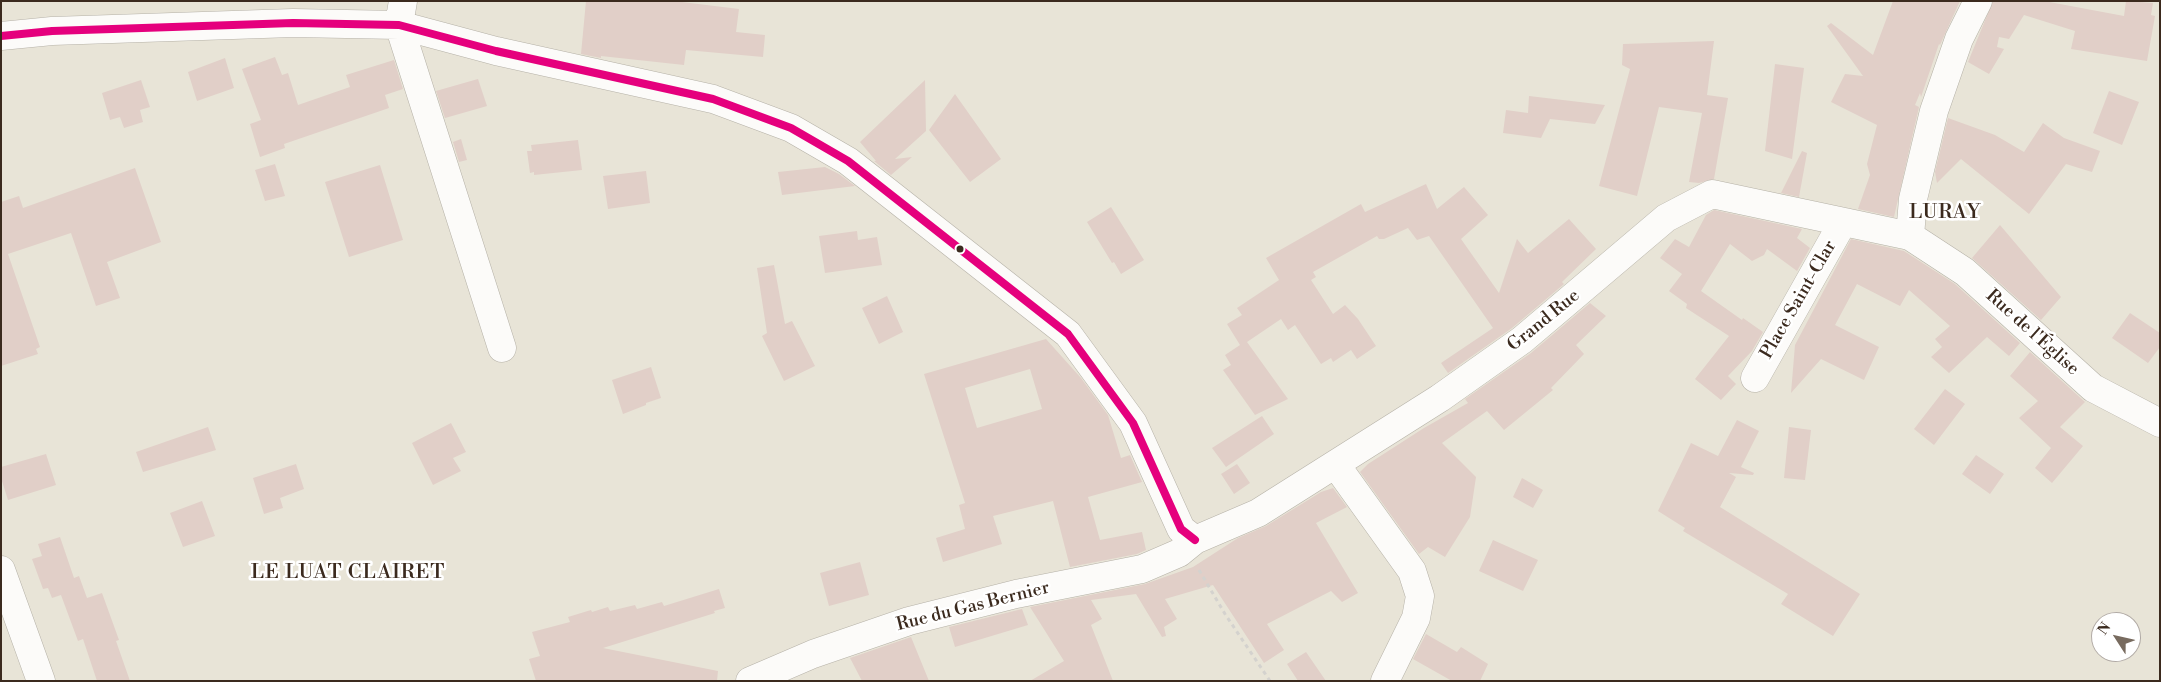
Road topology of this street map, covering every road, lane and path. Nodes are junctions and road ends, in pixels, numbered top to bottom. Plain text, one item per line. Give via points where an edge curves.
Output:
1 (1978, 1) edge
2 (401, 13) edge
3 (1, 36) edge
4 (1844, 222) junction
5 (1910, 236) junction
6 (502, 348) dead end
7 (1755, 378) dead end
8 (2160, 423) edge
9 (1336, 466) junction
10 (1195, 540) junction
11 (1, 570) edge
12 (41, 681) edge
13 (750, 681) edge
14 (1270, 681) edge
15 (1385, 681) edge

1 - 5 street via 1959,39 1934,110 1914,199
2 - 3 street via 293,23 52,31
2 - 6 street
2 - 10 street via 496,51 713,99 791,128 848,161 1068,334 1133,423 1181,529
4 - 5 street, Grand Rue
4 - 7 street, Place Saint-Clar
4 - 9 street, Grand Rue via 1712,194 1666,218 1522,340
5 - 8 street, Rue de l'Église via 1965,272 2094,388
9 - 10 street, Grand Rue via 1258,513
9 - 15 street via 1412,571 1420,596 1416,618
10 - 13 street, Rue du Gas Bernier via 1179,553 1142,569 1016,594 909,621 813,654
10 - 14 path via 1194,562
11 - 12 street

